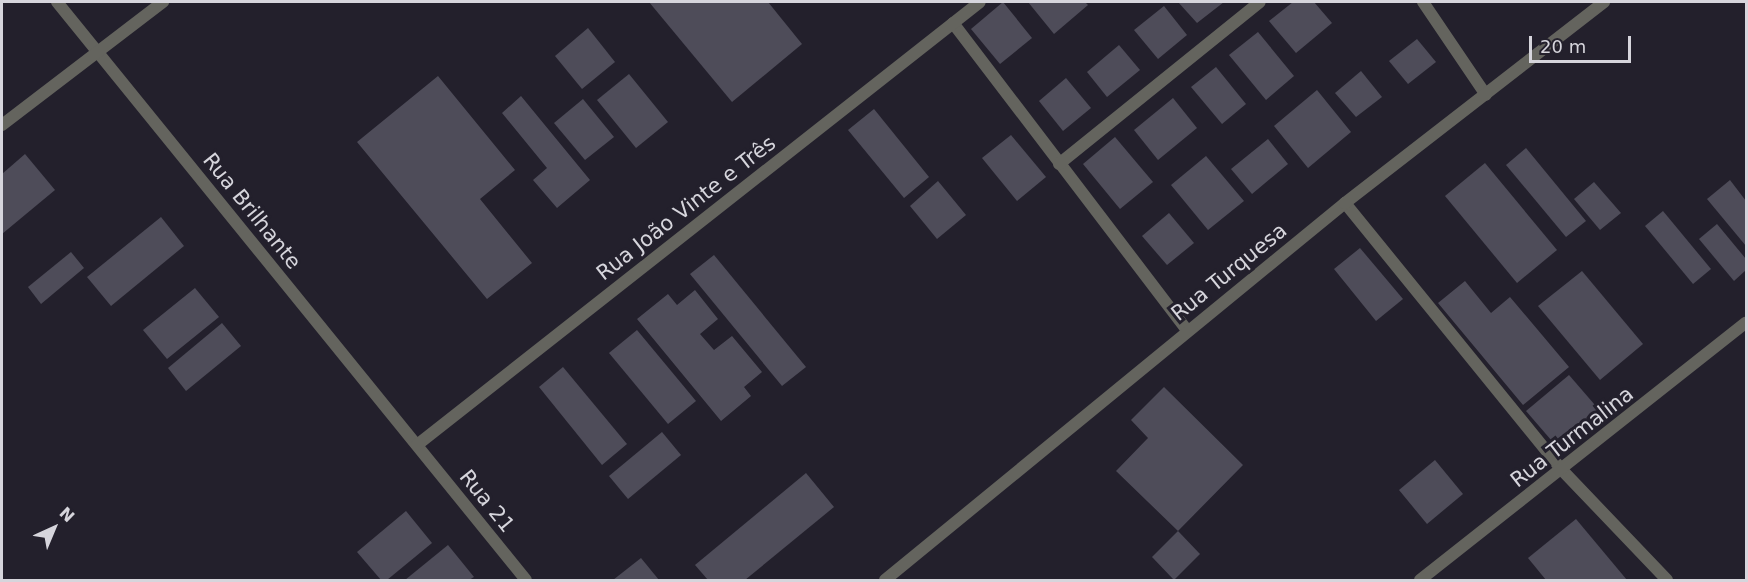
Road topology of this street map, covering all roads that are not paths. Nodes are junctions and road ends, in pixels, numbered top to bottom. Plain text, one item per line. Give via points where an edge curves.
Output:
1 (57, 2) edge
2 (163, 2) edge
3 (980, 2) edge
4 (1260, 2) edge
5 (1424, 2) edge
6 (1604, 2) edge
7 (952, 23) junction
8 (98, 52) junction
9 (1486, 95) junction
10 (2, 125) edge
11 (1059, 164) junction
12 (1345, 203) junction
13 (1746, 323) edge
14 (1187, 330) junction
15 (417, 445) junction
16 (1562, 470) junction
17 (526, 580) edge
18 (885, 580) edge
19 (1420, 580) edge
20 (1666, 580) edge

1 - 8 street, Rua Brilhante
2 - 8 street
3 - 7 street, Rua João Vinte e Três
4 - 11 street
5 - 9 street
6 - 9 street, Rua Turquesa
7 - 11 street
7 - 15 street, Rua João Vinte e Três
8 - 10 street
8 - 15 street, Rua Brilhante
9 - 12 street, Rua Turquesa
11 - 14 street
12 - 14 street, Rua Turquesa
12 - 16 street
13 - 16 street, Rua Turmalina
14 - 18 street, Rua Turquesa
15 - 17 street, Rua 21
16 - 19 street, Rua Turmalina
16 - 20 street

